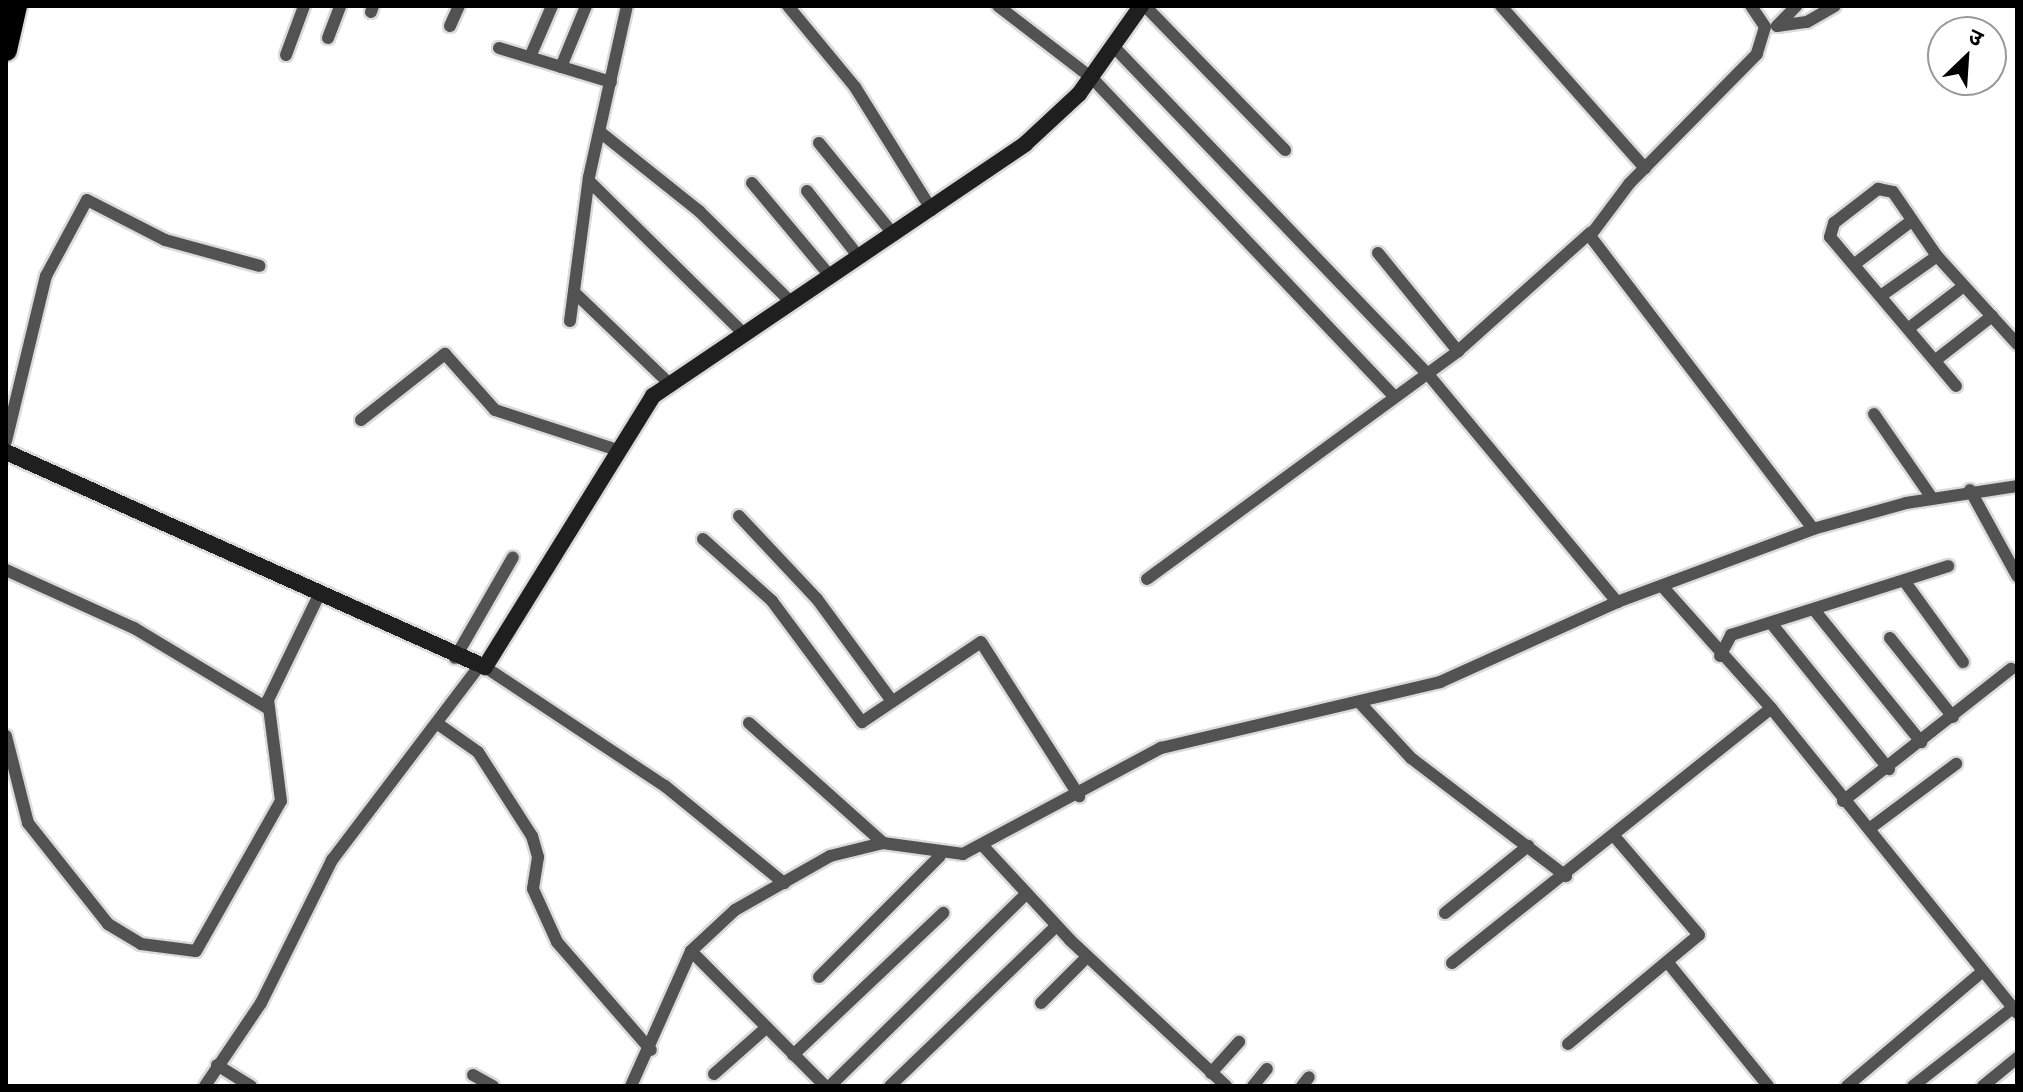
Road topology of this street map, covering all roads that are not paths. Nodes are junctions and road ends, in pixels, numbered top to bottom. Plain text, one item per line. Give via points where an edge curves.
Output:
1 (16, 6) edge
2 (304, 6) edge
3 (340, 6) edge
4 (459, 6) edge
5 (552, 6) edge
6 (586, 6) edge
7 (627, 6) edge
8 (788, 6) edge
9 (998, 6) edge
10 (1143, 6) edge
11 (1501, 6) edge
12 (1751, 6) edge
13 (1796, 6) edge
14 (1835, 6) edge
15 (450, 26) dead end
16 (1777, 26) junction
17 (1766, 36) junction
18 (328, 38) dead end
19 (1114, 47) junction
20 (499, 48) dead end
21 (6, 50) edge
22 (286, 55) dead end
23 (530, 57) junction
24 (561, 67) junction
25 (1092, 78) junction
26 (611, 82) junction
27 (600, 132) junction
28 (819, 143) dead end
29 (1285, 150) dead end
30 (1645, 168) junction
31 (589, 181) junction
32 (752, 183) dead end
33 (807, 191) dead end
34 (932, 210) junction
35 (1910, 222) junction
36 (1591, 232) junction
37 (894, 235) junction
38 (1378, 253) dead end
39 (1937, 256) junction
40 (859, 257) junction
41 (1856, 263) junction
42 (260, 266) dead end
43 (831, 277) junction
44 (1964, 286) junction
45 (575, 293) junction
46 (1882, 295) junction
47 (792, 303) junction
48 (1992, 316) junction
49 (570, 321) dead end
50 (1909, 328) junction
51 (743, 333) junction
52 (2017, 344) edge
53 (1458, 351) junction
54 (1937, 359) junction
55 (1427, 373) junction
56 (669, 383) junction
57 (1956, 386) dead end
58 (1395, 397) junction
59 (1874, 414) dead end
60 (361, 420) dead end
61 (6, 441) edge
62 (614, 449) junction
63 (6, 452) edge
64 (2017, 486) edge
65 (1970, 490) junction
66 (1932, 498) junction
67 (739, 516) dead end
68 (1813, 529) junction
69 (703, 539) dead end
70 (513, 557) dead end
71 (1948, 566) dead end
72 (6, 570) edge
73 (2017, 576) edge
74 (1147, 579) dead end
75 (1905, 582) junction
76 (1662, 586) junction
77 (321, 591) junction
78 (1617, 602) junction
79 (1815, 611) junction
80 (1771, 623) junction
81 (1890, 638) dead end
82 (1720, 656) junction
83 (455, 658) junction
84 (1963, 662) dead end
85 (482, 668) junction
86 (2011, 669) dead end
87 (892, 701) junction
88 (1360, 703) junction
89 (1771, 708) junction
90 (269, 709) junction
91 (1953, 717) junction
92 (749, 723) dead end
93 (438, 724) junction
94 (6, 736) edge
95 (1921, 742) junction
96 (1956, 764) dead end
97 (1889, 769) junction
98 (1079, 796) junction
99 (1843, 801) junction
100 (1869, 829) junction
101 (1616, 838) junction
102 (883, 843) junction
103 (1528, 846) junction
104 (984, 847) junction
105 (940, 856) junction
106 (1566, 876) junction
107 (784, 883) junction
108 (1025, 895) junction
109 (943, 913) dead end
110 (1445, 913) dead end
111 (1056, 926) junction
112 (691, 951) junction
113 (1087, 957) junction
114 (1452, 963) dead end
115 (1669, 964) junction
116 (1982, 972) junction
117 (819, 977) dead end
118 (1041, 1003) dead end
119 (2015, 1010) edge
120 (766, 1028) junction
121 (1239, 1042) dead end
122 (1568, 1044) dead end
123 (651, 1050) junction
124 (793, 1055) junction
125 (2017, 1058) edge
126 (217, 1065) junction
127 (1267, 1069) dead end
128 (1211, 1073) junction
129 (714, 1074) dead end
130 (473, 1075) dead end
131 (1919, 1084) edge
132 (205, 1086) edge
133 (251, 1086) edge
134 (493, 1086) edge
135 (632, 1086) edge
136 (827, 1086) edge
137 (890, 1086) edge
138 (1226, 1086) edge
139 (1253, 1086) edge
140 (1768, 1086) edge
141 (1847, 1086) edge
142 (1983, 1086) edge

1 - 21 highway
2 - 22 street
3 - 18 street
4 - 15 street
5 - 23 street
6 - 24 street
7 - 26 street
8 - 34 street via 855,87
9 - 25 street
10 - 19 street
10 - 29 street
11 - 30 street
12 - 17 street
13 - 16 street
14 - 16 street via 1807,22
16 - 17 street
17 - 30 street via 1757,54
19 - 25 street
19 - 55 street
20 - 23 street
23 - 24 street
24 - 26 street
25 - 34 street via 1025,144
25 - 58 street
26 - 27 street
27 - 31 street
27 - 47 street via 699,211
28 - 37 street
30 - 36 street
31 - 45 street
31 - 51 street
32 - 43 street
33 - 40 street
34 - 37 street
35 - 39 street
35 - 41 street
35 - 41 street via 1893,192 1878,189 1830,228
36 - 53 street
36 - 68 street via 1595,247
37 - 40 street
38 - 53 street
39 - 44 street
39 - 46 street
40 - 43 street
41 - 46 street
42 - 61 street via 165,240 87,200 46,276
43 - 47 street
44 - 48 street
44 - 50 street
45 - 49 street
45 - 56 street
46 - 50 street
47 - 51 street
48 - 52 street
48 - 54 street
50 - 54 street
51 - 56 street
53 - 55 street
54 - 57 street
55 - 58 street
55 - 78 street
56 - 62 street
58 - 74 street
59 - 66 street
60 - 62 street via 445,354 495,410
62 - 85 street
63 - 77 street
64 - 65 street
65 - 66 street
65 - 73 street
66 - 68 street
67 - 87 street via 817,599
68 - 76 street
69 - 87 street via 772,601 862,722
70 - 83 street
71 - 75 street
72 - 90 street via 96,608
75 - 79 street
75 - 84 street
76 - 78 street
76 - 82 street
77 - 83 street
77 - 90 street via 277,672
78 - 88 street via 1483,666
79 - 80 street
79 - 95 street
80 - 82 street via 1731,635
80 - 97 street
81 - 91 street
82 - 89 street
83 - 85 street
85 - 93 street
85 - 107 street via 665,786
86 - 91 street
87 - 98 street via 981,642
88 - 98 street via 1161,748
88 - 103 street via 1411,758
89 - 99 street
89 - 101 street
90 - 94 street via 281,801 217,924 201,948 189,952 141,944 108,924 28,823
91 - 95 street
92 - 102 street
93 - 123 street via 478,752 532,836 538,857 533,889 557,942
93 - 126 street via 332,860 261,1003
95 - 97 street
96 - 100 street
97 - 99 street
98 - 104 street
99 - 100 street
100 - 116 street
101 - 106 street
101 - 115 street via 1698,930
102 - 105 street
102 - 107 street via 830,856
103 - 106 street
103 - 110 street
104 - 105 street
104 - 108 street
105 - 117 street
106 - 114 street
107 - 112 street via 735,910
108 - 111 street
108 - 136 street
109 - 124 street
111 - 113 street
111 - 137 street
112 - 120 street
112 - 123 street via 673,980
113 - 118 street
113 - 128 street
115 - 122 street
115 - 140 street
116 - 119 street
116 - 141 street
119 - 131 street
120 - 124 street
120 - 129 street
121 - 128 street
123 - 135 street
124 - 136 street
125 - 142 street
126 - 132 street
126 - 133 street
127 - 139 street
128 - 138 street
130 - 134 street

